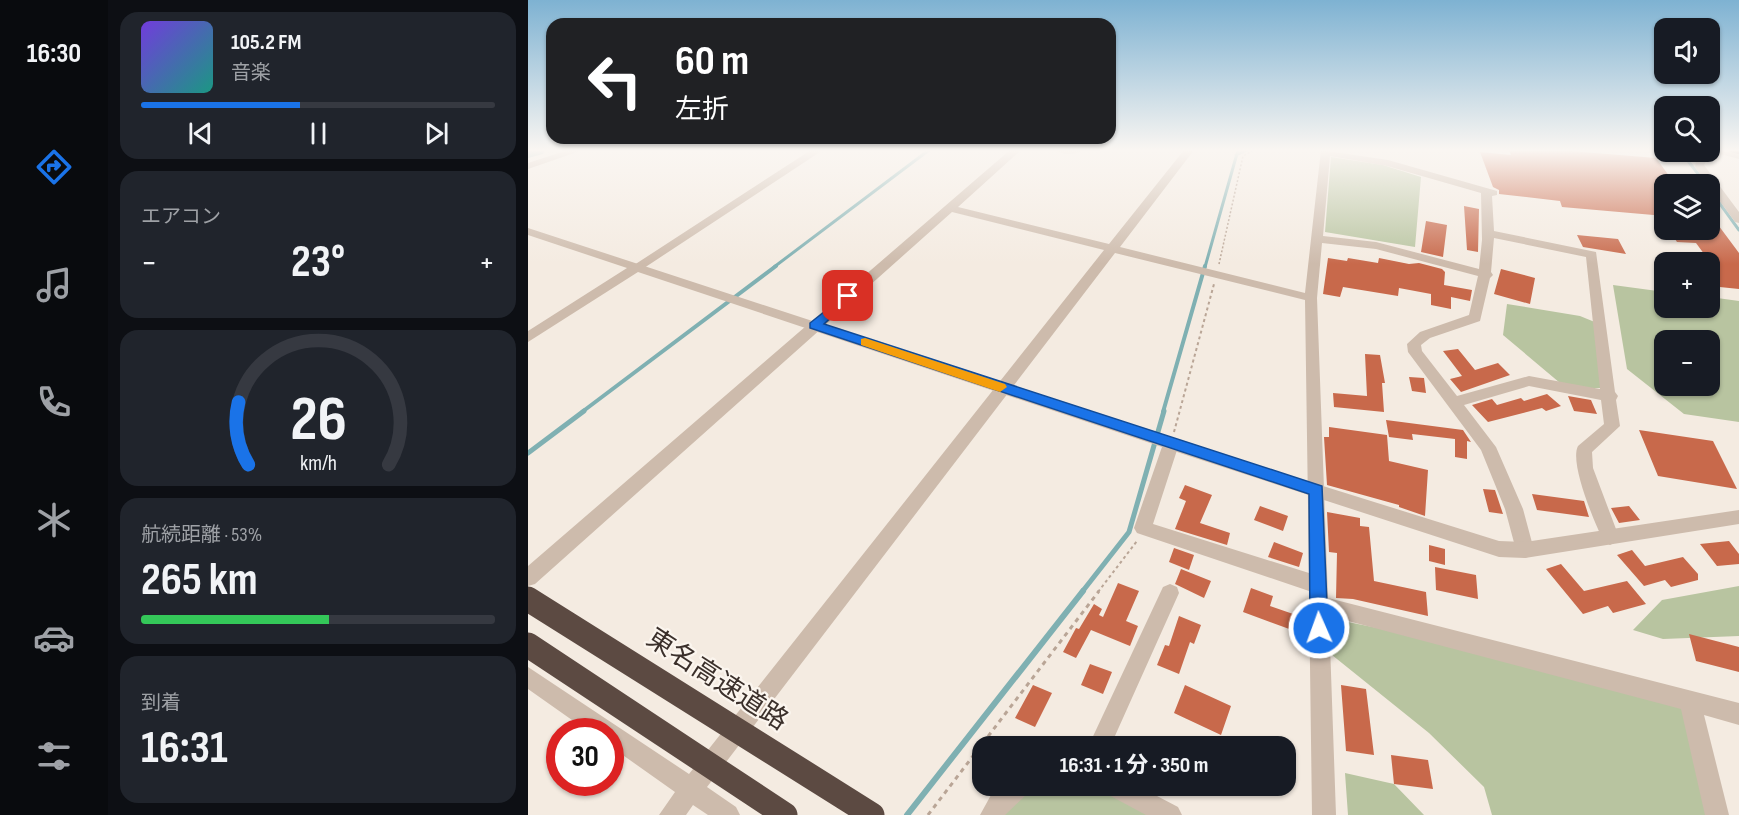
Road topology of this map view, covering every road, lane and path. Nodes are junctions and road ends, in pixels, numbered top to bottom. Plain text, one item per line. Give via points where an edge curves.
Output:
1 (760, 188) edge
2 (973, 188) edge
3 (1159, 188) edge
4 (1235, 188) edge
5 (1322, 188) edge
6 (1476, 188) edge
7 (1716, 188) edge
8 (950, 208) junction
9 (1739, 220) edge
10 (528, 231) edge
11 (1490, 234) junction
12 (1317, 239) junction
13 (1111, 249) junction
14 (637, 267) junction
15 (1214, 274) junction
16 (1487, 275) junction
17 (1311, 298) junction
18 (814, 326) junction
19 (528, 337) edge
20 (1002, 388) junction
21 (1611, 396) junction
22 (1453, 403) junction
23 (1168, 443) junction
24 (1317, 491) junction
25 (1739, 517) edge
26 (1143, 528) junction
27 (1610, 537) junction
28 (1525, 550) junction
29 (528, 578) edge
30 (1170, 592) dead end
31 (1318, 595) junction
32 (528, 599) edge
33 (528, 645) edge
34 (528, 677) edge
35 (1690, 700) junction
36 (1739, 714) edge
37 (587, 718) edge
38 (1104, 736) edge
39 (624, 743) edge
40 (692, 789) junction
41 (1007, 796) edge
42 (1134, 796) edge
43 (671, 815) edge
44 (728, 815) edge
45 (784, 815) edge
46 (872, 815) edge
47 (928, 815) edge
48 (992, 815) edge
49 (1170, 815) edge
50 (1324, 815) edge
51 (1717, 815) edge

1 - 14 street
2 - 8 street
3 - 13 street
4 - 15 path
5 - 12 street
6 - 11 street via 1490,192
7 - 9 street
8 - 13 street
8 - 18 street
10 - 14 street
11 - 16 street
11 - 21 street via 1592,255
12 - 16 street via 1376,246
12 - 17 street
13 - 15 street
13 - 20 street
14 - 18 street
14 - 19 street
15 - 17 street
15 - 23 path
16 - 22 street via 1475,318 1425,335 1414,344 1415,352
17 - 24 street
18 - 20 street
18 - 29 street
20 - 23 street
20 - 40 street
21 - 22 street via 1529,381
21 - 27 street via 1612,426 1584,450 1585,468
22 - 28 street via 1488,447 1514,509
23 - 24 street
23 - 26 street
24 - 28 street via 1499,549
24 - 31 street
25 - 27 street
26 - 31 street
26 - 47 path via 1136,544
27 - 28 street
30 - 38 street
31 - 35 street
31 - 50 street
32 - 46 highway, 東名高速道路, bridge
33 - 45 highway, bridge
34 - 37 street
35 - 36 street
35 - 51 street
39 - 40 street
40 - 43 street
40 - 44 street
41 - 48 street
42 - 49 street

